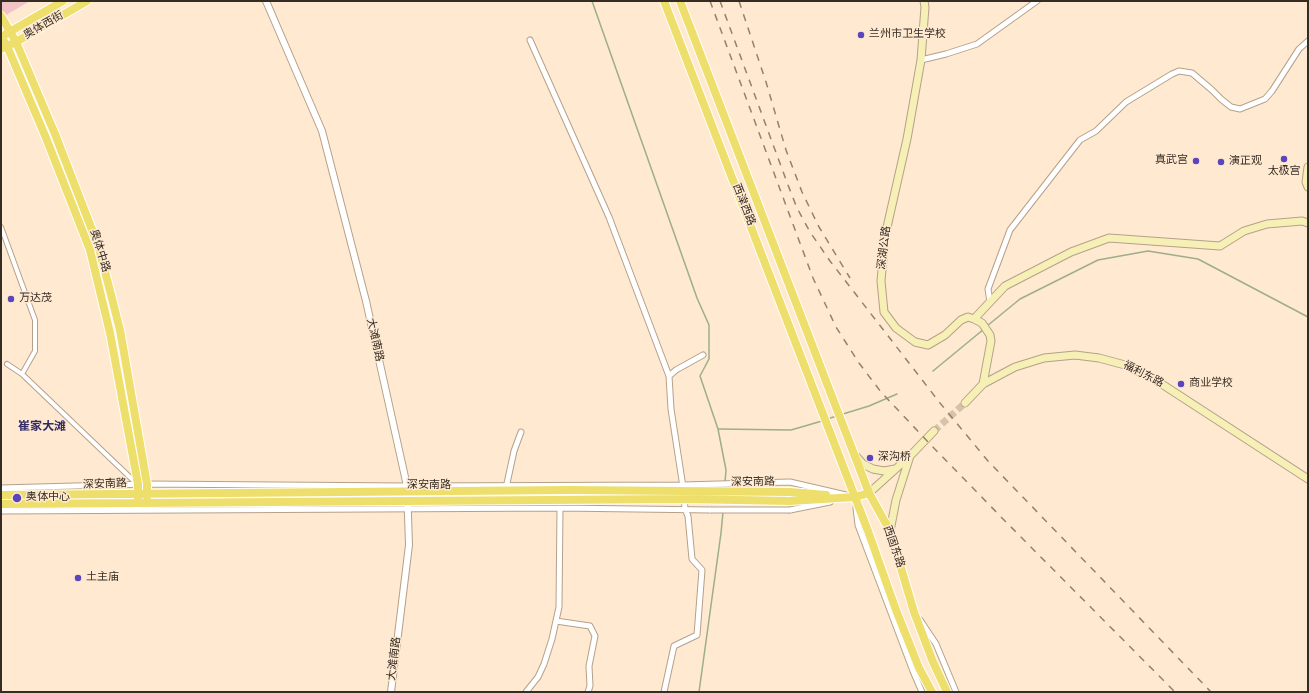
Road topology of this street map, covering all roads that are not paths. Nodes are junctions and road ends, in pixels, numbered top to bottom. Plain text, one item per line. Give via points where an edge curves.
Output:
1 (63, 1) edge
2 (87, 1) edge
3 (266, 1) edge
4 (664, 1) edge
5 (680, 1) edge
6 (924, 1) edge
7 (1037, 1) edge
8 (1, 16) edge
9 (10, 32) junction
10 (1, 36) edge
11 (530, 40) dead end
12 (1308, 41) edge
13 (16, 42) junction
14 (4, 48) edge
15 (921, 60) junction
16 (1308, 167) edge
17 (1308, 187) edge
18 (1308, 223) edge
19 (1, 227) edge
20 (91, 227) junction
21 (83, 231) junction
22 (990, 302) junction
23 (974, 318) junction
24 (703, 355) dead end
25 (7, 364) dead end
26 (22, 374) junction
27 (669, 376) junction
28 (983, 384) junction
29 (965, 403) tunnel mouth
30 (834, 404) joint
31 (821, 408) joint
32 (934, 431) tunnel mouth
33 (522, 432) dead end
34 (855, 456) junction
35 (910, 456) junction
36 (895, 469) junction
37 (1308, 479) edge
38 (138, 484) junction
39 (147, 484) junction
40 (1, 488) edge
41 (506, 488) junction
42 (407, 489) junction
43 (712, 491) junction
44 (683, 492) junction
45 (137, 493) junction
46 (147, 493) junction
47 (869, 493) junction
48 (1, 495) edge
49 (855, 497) junction
50 (138, 502) junction
51 (147, 502) junction
52 (1, 504) edge
53 (408, 505) junction
54 (790, 506) junction
55 (560, 508) junction
56 (685, 509) junction
57 (1, 511) edge
58 (890, 531) junction
59 (914, 612) junction
60 (556, 621) junction
61 (391, 692) edge
62 (526, 692) edge
63 (588, 692) edge
64 (664, 692) edge
65 (922, 692) edge
66 (932, 692) edge
67 (947, 692) edge
68 (956, 692) edge

1 - 9 main road, 奥体西街
2 - 13 main road, 奥体西街
3 - 42 street, 大滩南路 via 322,131 366,301
4 - 31 main road, 西津西路
5 - 30 main road, 西津西路
6 - 15 main road, 深湖公路
7 - 15 street via 977,44
8 - 9 main road, 奥体中路
9 - 10 main road, 奥体西街
9 - 13 main road, 奥体中路
10 - 14 main road, 奥体中路
11 - 27 street via 609,217
12 - 22 street via 1299,49 1265,99 1240,109 1221,99 1192,73 1179,71 1126,102 1096,131 1080,140 1010,230 988,289
13 - 14 main road, 奥体西街
13 - 20 main road, 奥体中路
14 - 21 main road, 奥体中路 via 49,145
15 - 23 main road, 深湖公路 via 907,139 885,236 881,281 884,312 896,328 915,342 928,345 945,335 961,320
16 - 17 main road
18 - 22 main road via 1302,221 1267,224 1244,231 1220,246 1109,238 1072,252 1006,286
19 - 26 street via 35,320 35,350
20 - 21 street
20 - 39 main road, 奥体中路 via 99,248 120,330
21 - 38 main road, 奥体中路 via 110,333
22 - 23 main road
23 - 28 main road via 982,323 991,341
24 - 27 street
25 - 26 street
26 - 38 street
27 - 44 street
28 - 29 main road, 福利东路
28 - 37 main road, 福利东路 via 1015,367 1044,358 1075,355 1125,365 1154,379
30 - 34 main road, 西固东路
31 - 49 main road, 西固东路
32 - 35 main road
33 - 41 street via 514,451
34 - 36 main road via 873,469
34 - 47 main road, 西固东路
35 - 36 main road
35 - 58 main road via 896,500
36 - 47 main road
38 - 39 street, 深安南路
38 - 40 street, 深安南路
38 - 45 main road, 奥体中路
39 - 42 street, 深安南路
39 - 46 main road, 奥体中路
41 - 42 main road, 深安南路
41 - 44 main road, 深安南路
42 - 46 main road, 深安南路
42 - 53 street, 大滩南路
43 - 44 main road, 深安南路
43 - 49 main road, 深安南路 via 790,492
43 - 49 street, 深安南路 via 790,482
43 - 54 main road, 深安南路
44 - 53 main road, 深安南路
44 - 56 street
45 - 46 main road, 深安南路
45 - 48 main road, 深安南路
45 - 50 main road, 奥体中路
46 - 51 main road, 奥体中路
47 - 49 main road
47 - 58 main road, 西固东路
49 - 54 main road, 深安南路
49 - 65 street via 858,526
49 - 66 main road, 西固东路 via 896,610 919,668
50 - 51 main road, 深安南路
50 - 52 main road, 深安南路
51 - 53 main road, 深安南路
53 - 55 street, 深安南路
53 - 57 street, 深安南路
53 - 61 street, 大滩南路 via 409,545
54 - 56 street, 深安南路, bridge
55 - 56 street, 深安南路
55 - 60 street via 559,607
56 - 64 street via 688,516 692,559 702,570 697,635 674,646
58 - 59 main road, 西固东路
59 - 67 main road, 西固东路
59 - 68 street via 936,644
60 - 62 street via 544,664
60 - 63 street via 590,626 595,636 589,666

